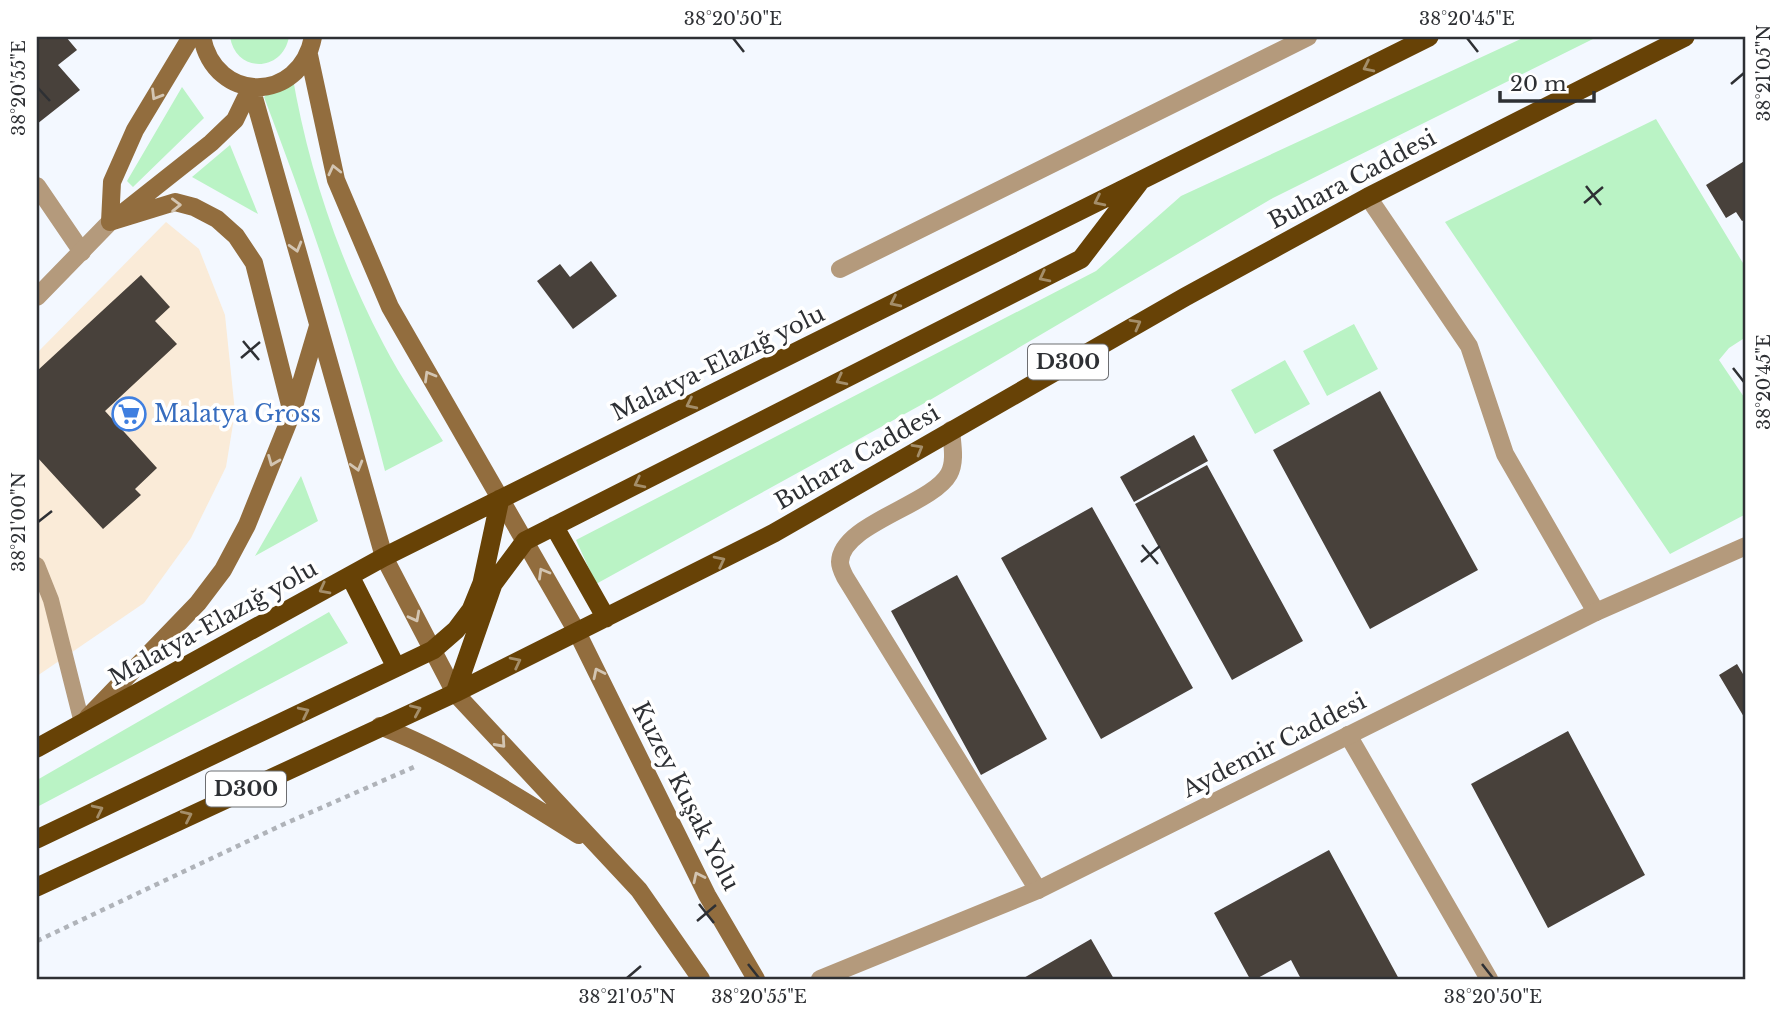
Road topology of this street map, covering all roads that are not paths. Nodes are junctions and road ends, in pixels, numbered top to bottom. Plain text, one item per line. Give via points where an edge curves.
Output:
1 (191, 37) edge
2 (202, 37) edge
3 (313, 37) edge
4 (1308, 37) edge
5 (1429, 37) edge
6 (1685, 37) edge
7 (309, 55) junction
8 (251, 87) junction
9 (1143, 179) junction
10 (37, 186) edge
11 (1368, 197) junction
12 (110, 222) junction
13 (82, 252) junction
14 (840, 269) dead end
15 (37, 297) edge
16 (318, 326) junction
17 (292, 413) junction
18 (951, 430) junction
19 (500, 499) junction
20 (554, 526) junction
21 (525, 541) junction
22 (1746, 546) edge
23 (384, 557) junction
24 (37, 565) edge
25 (349, 576) junction
26 (41, 589) edge
27 (1596, 612) junction
28 (606, 618) junction
29 (577, 632) junction
30 (433, 650) junction
31 (396, 667) junction
32 (455, 693) junction
33 (82, 723) junction
34 (380, 726) junction
35 (1348, 735) junction
36 (37, 748) edge
37 (37, 839) edge
38 (599, 847) junction
39 (37, 887) edge
40 (1038, 890) junction
41 (701, 979) edge
42 (756, 979) edge
43 (820, 979) edge
44 (1489, 979) edge

1 -> 12 main road via 135,130 113,183
2 - 8 main road via 219,72
3 - 7 main road
4 - 14 street
5 -> 9 highway, Malatya-Elazığ yolu
6 - 11 highway, Buhara Caddesi / D300
7 - 8 main road via 285,81
19 -> 7 main road, Kuzey Kuşak Yolu via 390,307 336,180
8 - 12 main road via 235,120 211,143
8 -> 16 main road
9 -> 19 highway, Malatya-Elazığ yolu
9 -> 20 highway via 1081,258
10 - 13 street
18 -> 11 highway, Buhara Caddesi / D300
11 - 27 street via 1469,346 1505,454
12 - 13 street
12 -> 17 main road via 175,202 217,219 236,236 254,262
13 - 15 street
16 - 17 main road
16 -> 23 main road
17 -> 33 main road via 247,525 223,570 198,603
28 -> 18 highway, Buhara Caddesi / D300 via 774,533
18 - 40 street via 953,463 948,475 850,541 840,564
19 - 21 main road, Kuzey Kuşak Yolu
19 - 23 highway, Malatya-Elazığ yolu
19 - 30 highway via 482,583 471,610
20 - 21 highway
20 - 28 highway
29 -> 21 main road, Kuzey Kuşak Yolu
21 - 32 highway via 493,584
22 - 27 street, Aydemir Caddesi
23 - 25 highway, Malatya-Elazığ yolu
23 -> 30 main road
24 - 26 lane
25 - 31 highway
25 -> 33 highway, Malatya-Elazığ yolu
26 - 33 lane via 51,600
27 - 35 street, Aydemir Caddesi
28 - 29 highway, Buhara Caddesi / D300
32 -> 29 highway, Buhara Caddesi / D300
42 -> 29 main road, Kuzey Kuşak Yolu via 707,895
30 - 31 highway
30 - 32 main road
37 -> 31 highway
34 -> 32 highway, Buhara Caddesi / D300
32 -> 38 main road
33 - 36 highway, Malatya-Elazığ yolu
34 - 38 main road via 442,754
39 -> 34 highway, Buhara Caddesi / D300
35 - 40 street, Aydemir Caddesi
35 - 44 street
38 - 41 main road via 639,890
40 - 43 street, Aydemir Caddesi

